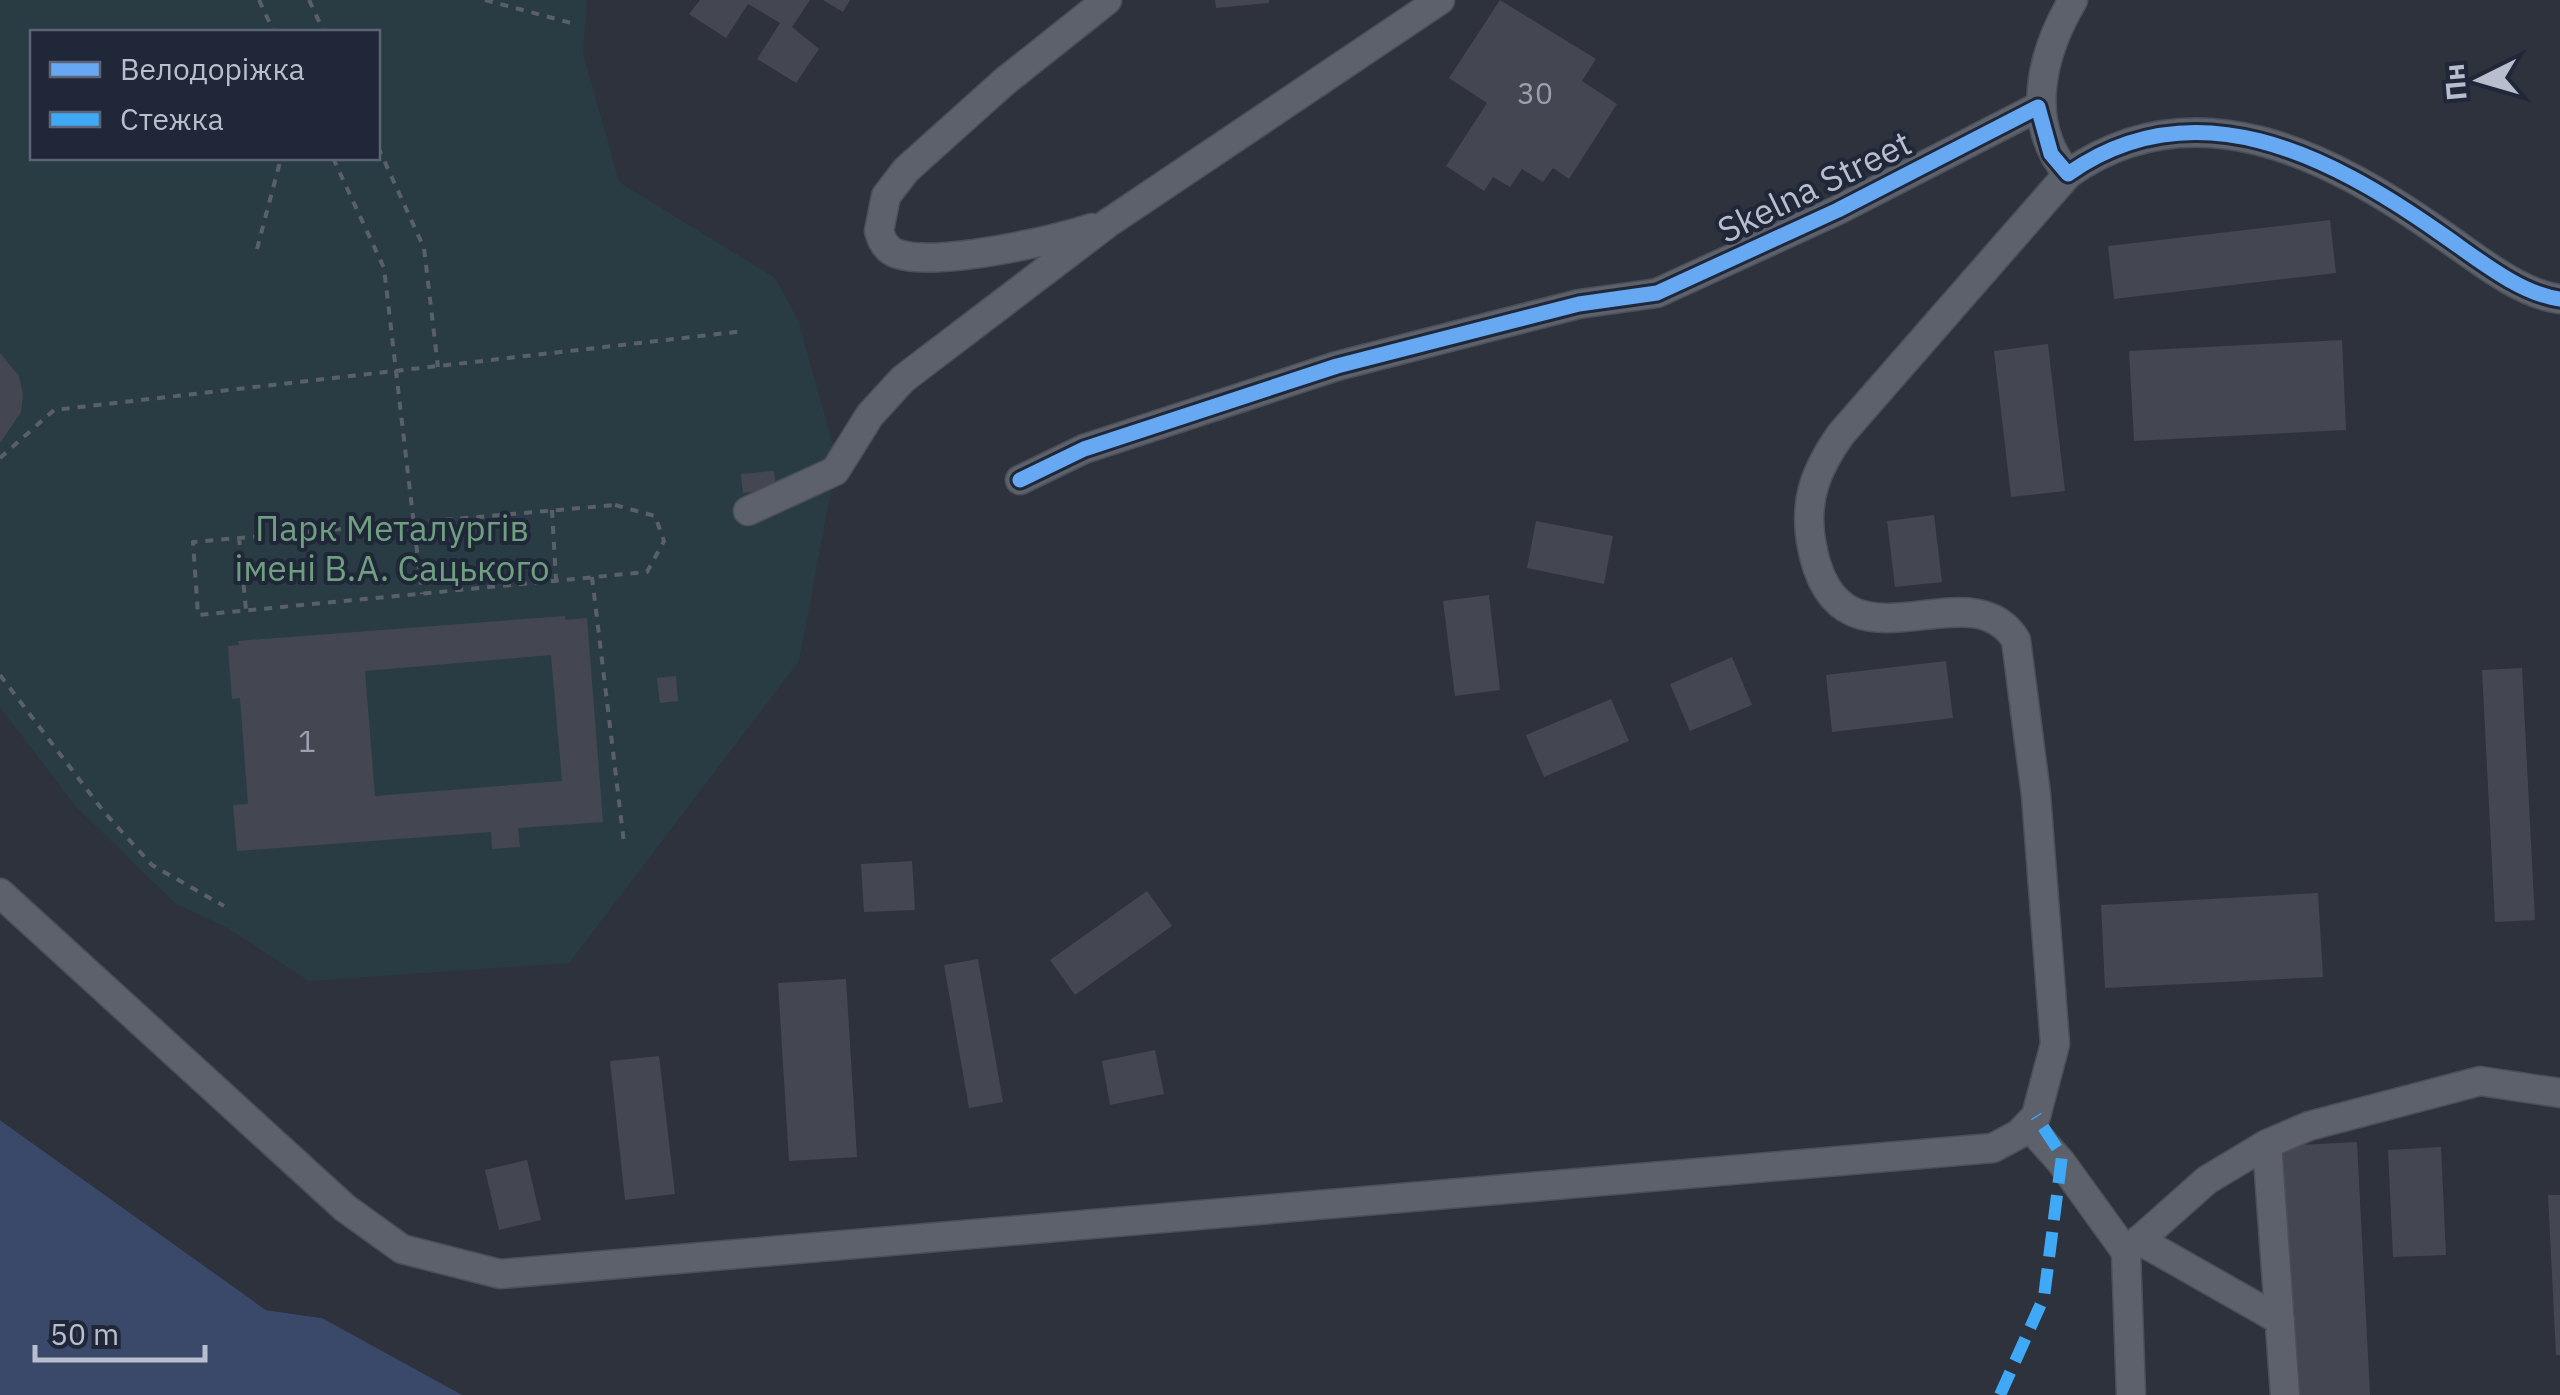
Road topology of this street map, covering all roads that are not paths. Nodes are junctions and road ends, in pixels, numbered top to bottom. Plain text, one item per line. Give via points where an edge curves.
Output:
1 (1108, 0) edge
2 (1440, 0) edge
3 (2073, 0) edge
4 (2038, 108) junction
5 (2068, 174) junction
6 (1108, 223) junction
7 (2560, 299) edge
8 (1020, 480) dead end
9 (748, 511) dead end
10 (0, 893) edge
11 (2560, 1093) edge
12 (2028, 1125) junction
13 (2267, 1144) junction
14 (2132, 1246) junction
15 (2280, 1320) junction
16 (2130, 1395) edge
17 (2284, 1395) edge

1 - 6 street via 906,170 886,196 879,231 901,256 933,256 1047,242
2 - 6 street
3 - 4 street via 2058,26
4 - 5 street via 2051,154
4 - 8 street, Skelna Street via 1657,294 1579,304 1336,366 1100,444
5 - 7 street via 2100,151 2156,135 2202,129 2255,140 2344,171 2499,271
5 - 12 street via 1841,434 1820,464 1809,508 1817,568 1842,605 1872,620 1983,613 2008,626 2016,640 2036,795 2055,1044 2049,1080
6 - 9 street via 903,379 870,415 835,471
10 - 12 street via 345,1208 402,1249 500,1274 1993,1148
11 - 13 street via 2480,1081 2309,1126
12 - 14 street
13 - 14 street via 2207,1180
13 - 15 street
14 - 15 street
14 - 16 street
15 - 17 street

